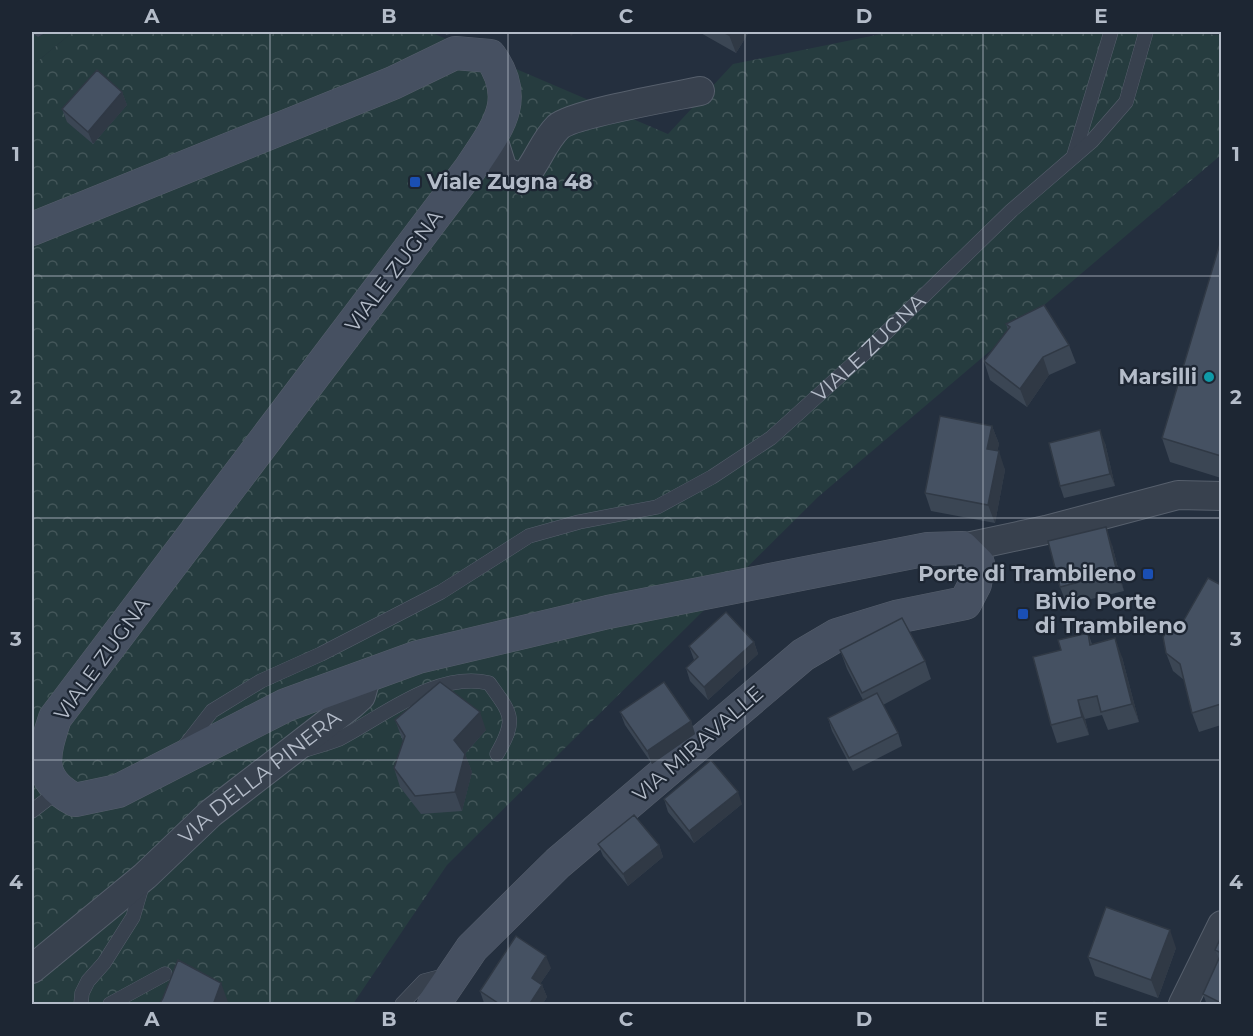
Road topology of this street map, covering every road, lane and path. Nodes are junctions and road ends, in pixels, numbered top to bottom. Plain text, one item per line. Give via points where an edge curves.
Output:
1 (1111, 32) edge
2 (1146, 32) edge
3 (700, 91) dead end
4 (492, 135) junction
5 (1073, 157) junction
6 (32, 229) edge
7 (1221, 496) edge
8 (962, 548) junction
9 (367, 675) junction
10 (496, 754) dead end
11 (288, 755) junction
12 (174, 760) junction
13 (58, 791) junction
14 (32, 811) edge
15 (141, 889) junction
16 (1221, 925) edge
17 (32, 969) edge
18 (455, 973) junction
19 (165, 974) dead end
20 (81, 1005) edge
21 (110, 1005) edge
22 (402, 1005) edge
23 (434, 1005) edge
24 (1183, 1005) edge

1 - 5 lane
2 - 5 lane, VIALE ZUGNA via 1126,102
3 - 4 street via 560,125 525,176 503,170
4 - 6 street, VIALE ZUGNA via 500,122 506,97 502,74 490,56 455,53
4 - 13 street, VIALE ZUGNA via 55,718 43,753 50,782
5 - 12 lane, VIALE ZUGNA via 956,263 864,354 761,444 712,477 657,507 529,536 441,592 261,681 212,711
7 - 8 street via 1178,495
8 - 9 street, VIALE ZUGNA via 928,549 620,609 505,634
8 - 18 street, VIA MIRAVALLE via 978,564 975,584 965,603 837,634 803,655 558,863 472,948
9 - 11 street, VIA DELLA PINERA via 361,696
9 - 12 street, VIALE ZUGNA via 286,705
10 - 11 lane, VIA DELLA PINERA via 510,732 510,717 489,683 473,680 444,685 337,739
11 - 15 street, VIA DELLA PINERA via 211,813
12 - 13 street, VIALE ZUGNA via 118,791 75,801
13 - 14 lane
15 - 17 street
15 - 20 lane, VIA DELLA PINERA via 133,917 88,981
16 - 24 street
18 - 22 lane via 424,981
18 - 23 street, VIA MIRAVALLE
19 - 21 lane

